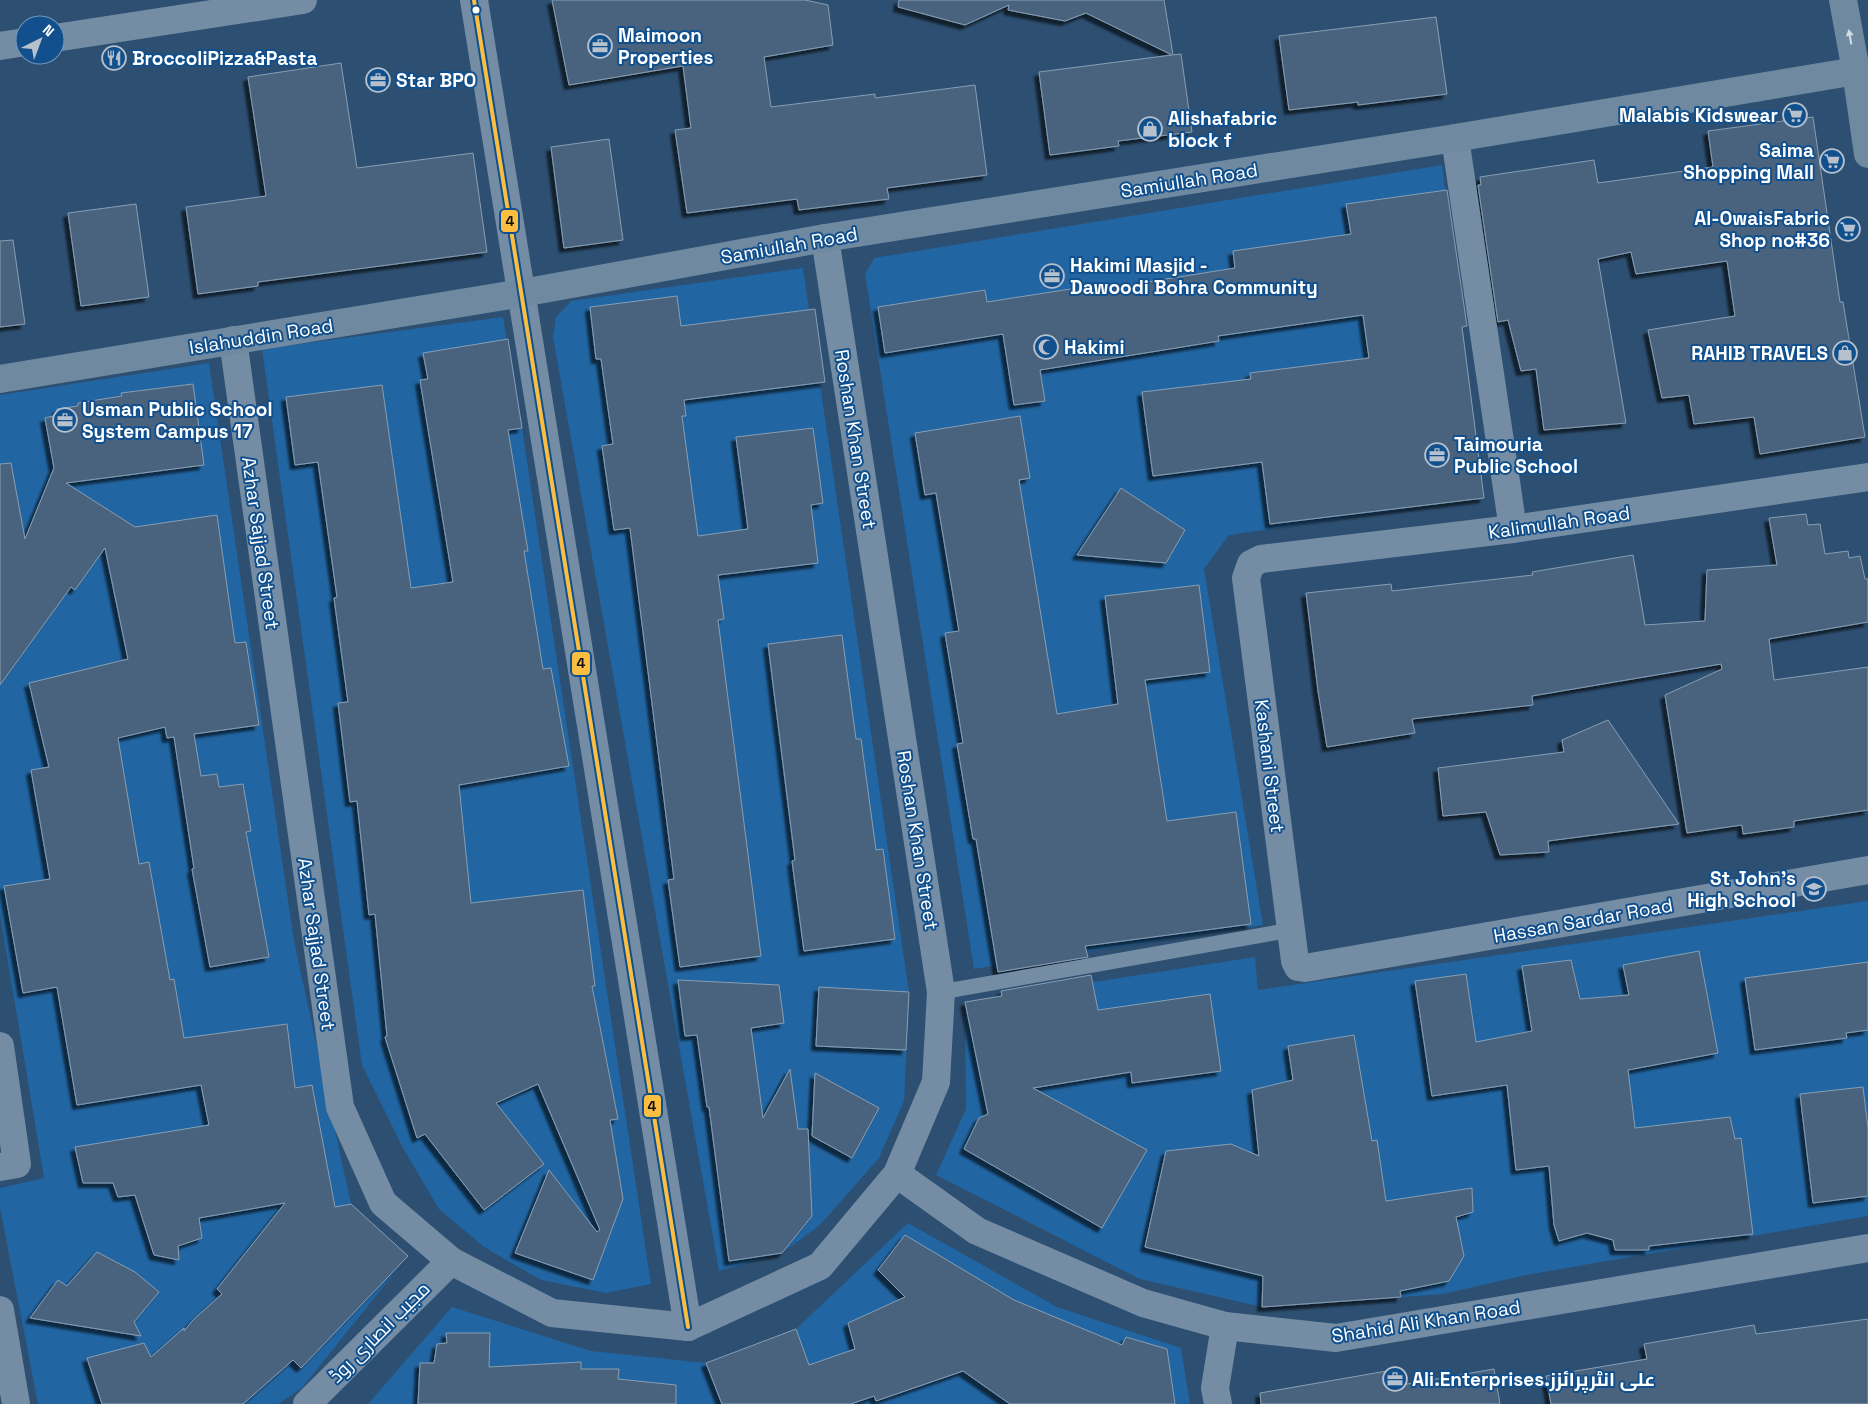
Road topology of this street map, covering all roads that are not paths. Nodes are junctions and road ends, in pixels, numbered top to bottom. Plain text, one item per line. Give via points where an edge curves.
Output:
1 (303, 0) edge
2 (474, 0) edge
3 (1843, 0) edge
4 (65, 36) edge
5 (15, 44) edge
6 (0, 46) edge
7 (1856, 71) junction
8 (1455, 138) junction
9 (1868, 154) edge
10 (825, 238) junction
11 (522, 293) junction
12 (233, 340) junction
13 (0, 379) edge
14 (1868, 477) edge
15 (1513, 529) junction
16 (1251, 564) joint
17 (1868, 870) edge
18 (1291, 930) junction
19 (1298, 967) joint
20 (941, 992) junction
21 (0, 1046) edge
22 (9, 1165) edge
23 (897, 1174) junction
24 (1868, 1248) edge
25 (451, 1261) junction
26 (0, 1310) edge
27 (1225, 1326) junction
28 (688, 1327) junction
29 (16, 1404) edge
30 (307, 1404) edge
31 (1218, 1404) edge

1 - 4 street
2 - 11 street
7 -> 3 street
5 - 6 street
7 - 8 street, Samiullah Road
7 - 9 street
8 - 10 street, Samiullah Road
8 - 15 street
10 - 11 street, Samiullah Road
10 - 20 street, Roshan Khan Street
11 - 12 street, Islahuddin Road
11 - 28 street
12 - 13 street, Islahuddin Road
12 - 25 street, Azhar Sajjad Street via 340,1107 383,1203
14 - 15 street, Kalimullah Road
15 - 16 street, Kalimullah Road via 1261,559
16 - 18 street, Kashani Street via 1246,578
17 - 19 street, Hassan Sardar Road
18 - 19 street, Kashani Street
18 - 20 lane
20 - 23 street, Roshan Khan Street via 936,1082
21 - 22 street
23 - 27 street, Shahid Ali Khan Road via 978,1231 1142,1303
23 - 28 street, Roshan Khan Street via 820,1266
24 - 27 street, Shahid Ali Khan Road via 1336,1338
25 - 28 street, Azhar Sajjad Street via 552,1313
25 - 30 street, مجیب انصاری روڈ
26 - 29 street
27 - 31 street via 1215,1388

